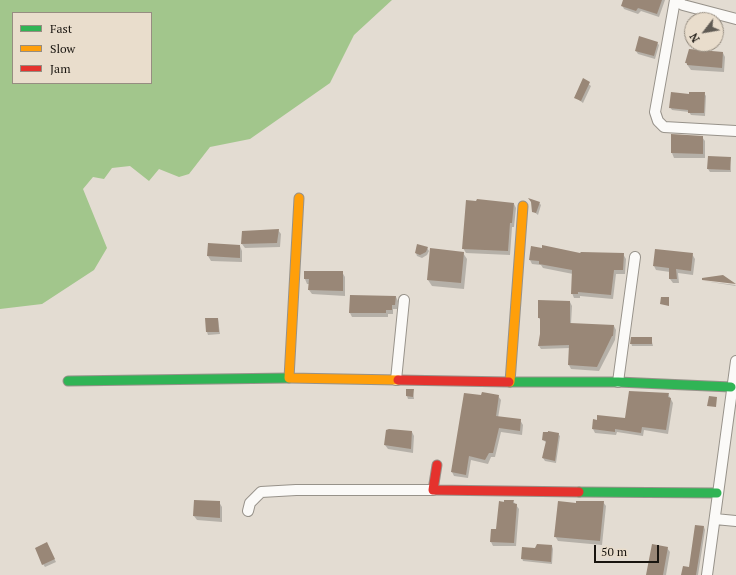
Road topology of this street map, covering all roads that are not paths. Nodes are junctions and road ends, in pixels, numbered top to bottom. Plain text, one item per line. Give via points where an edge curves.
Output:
1 (675, 0) edge
2 (736, 19) edge
3 (736, 130) edge
4 (299, 198) dead end
5 (523, 206) dead end
6 (635, 257) dead end
7 (404, 300) dead end
8 (736, 361) edge
9 (289, 378) junction
10 (396, 380) junction
11 (68, 381) dead end
12 (509, 382) junction
13 (618, 382) junction
14 (731, 387) junction
15 (437, 465) dead end
16 (433, 490) junction
17 (717, 493) junction
18 (248, 511) dead end
19 (715, 519) junction
20 (736, 521) edge
21 (707, 575) edge

1 - 2 street via 683,5
1 - 3 street via 654,112 658,121 664,127
4 - 9 street
5 - 12 street
6 - 13 street
7 - 10 street
8 - 14 street
9 - 10 street
9 - 11 street
10 - 12 street
12 - 13 street
13 - 14 street
14 - 17 street
15 - 16 street
16 - 17 street
16 - 18 street via 261,492 250,503
17 - 19 street
19 - 20 street
19 - 21 street

